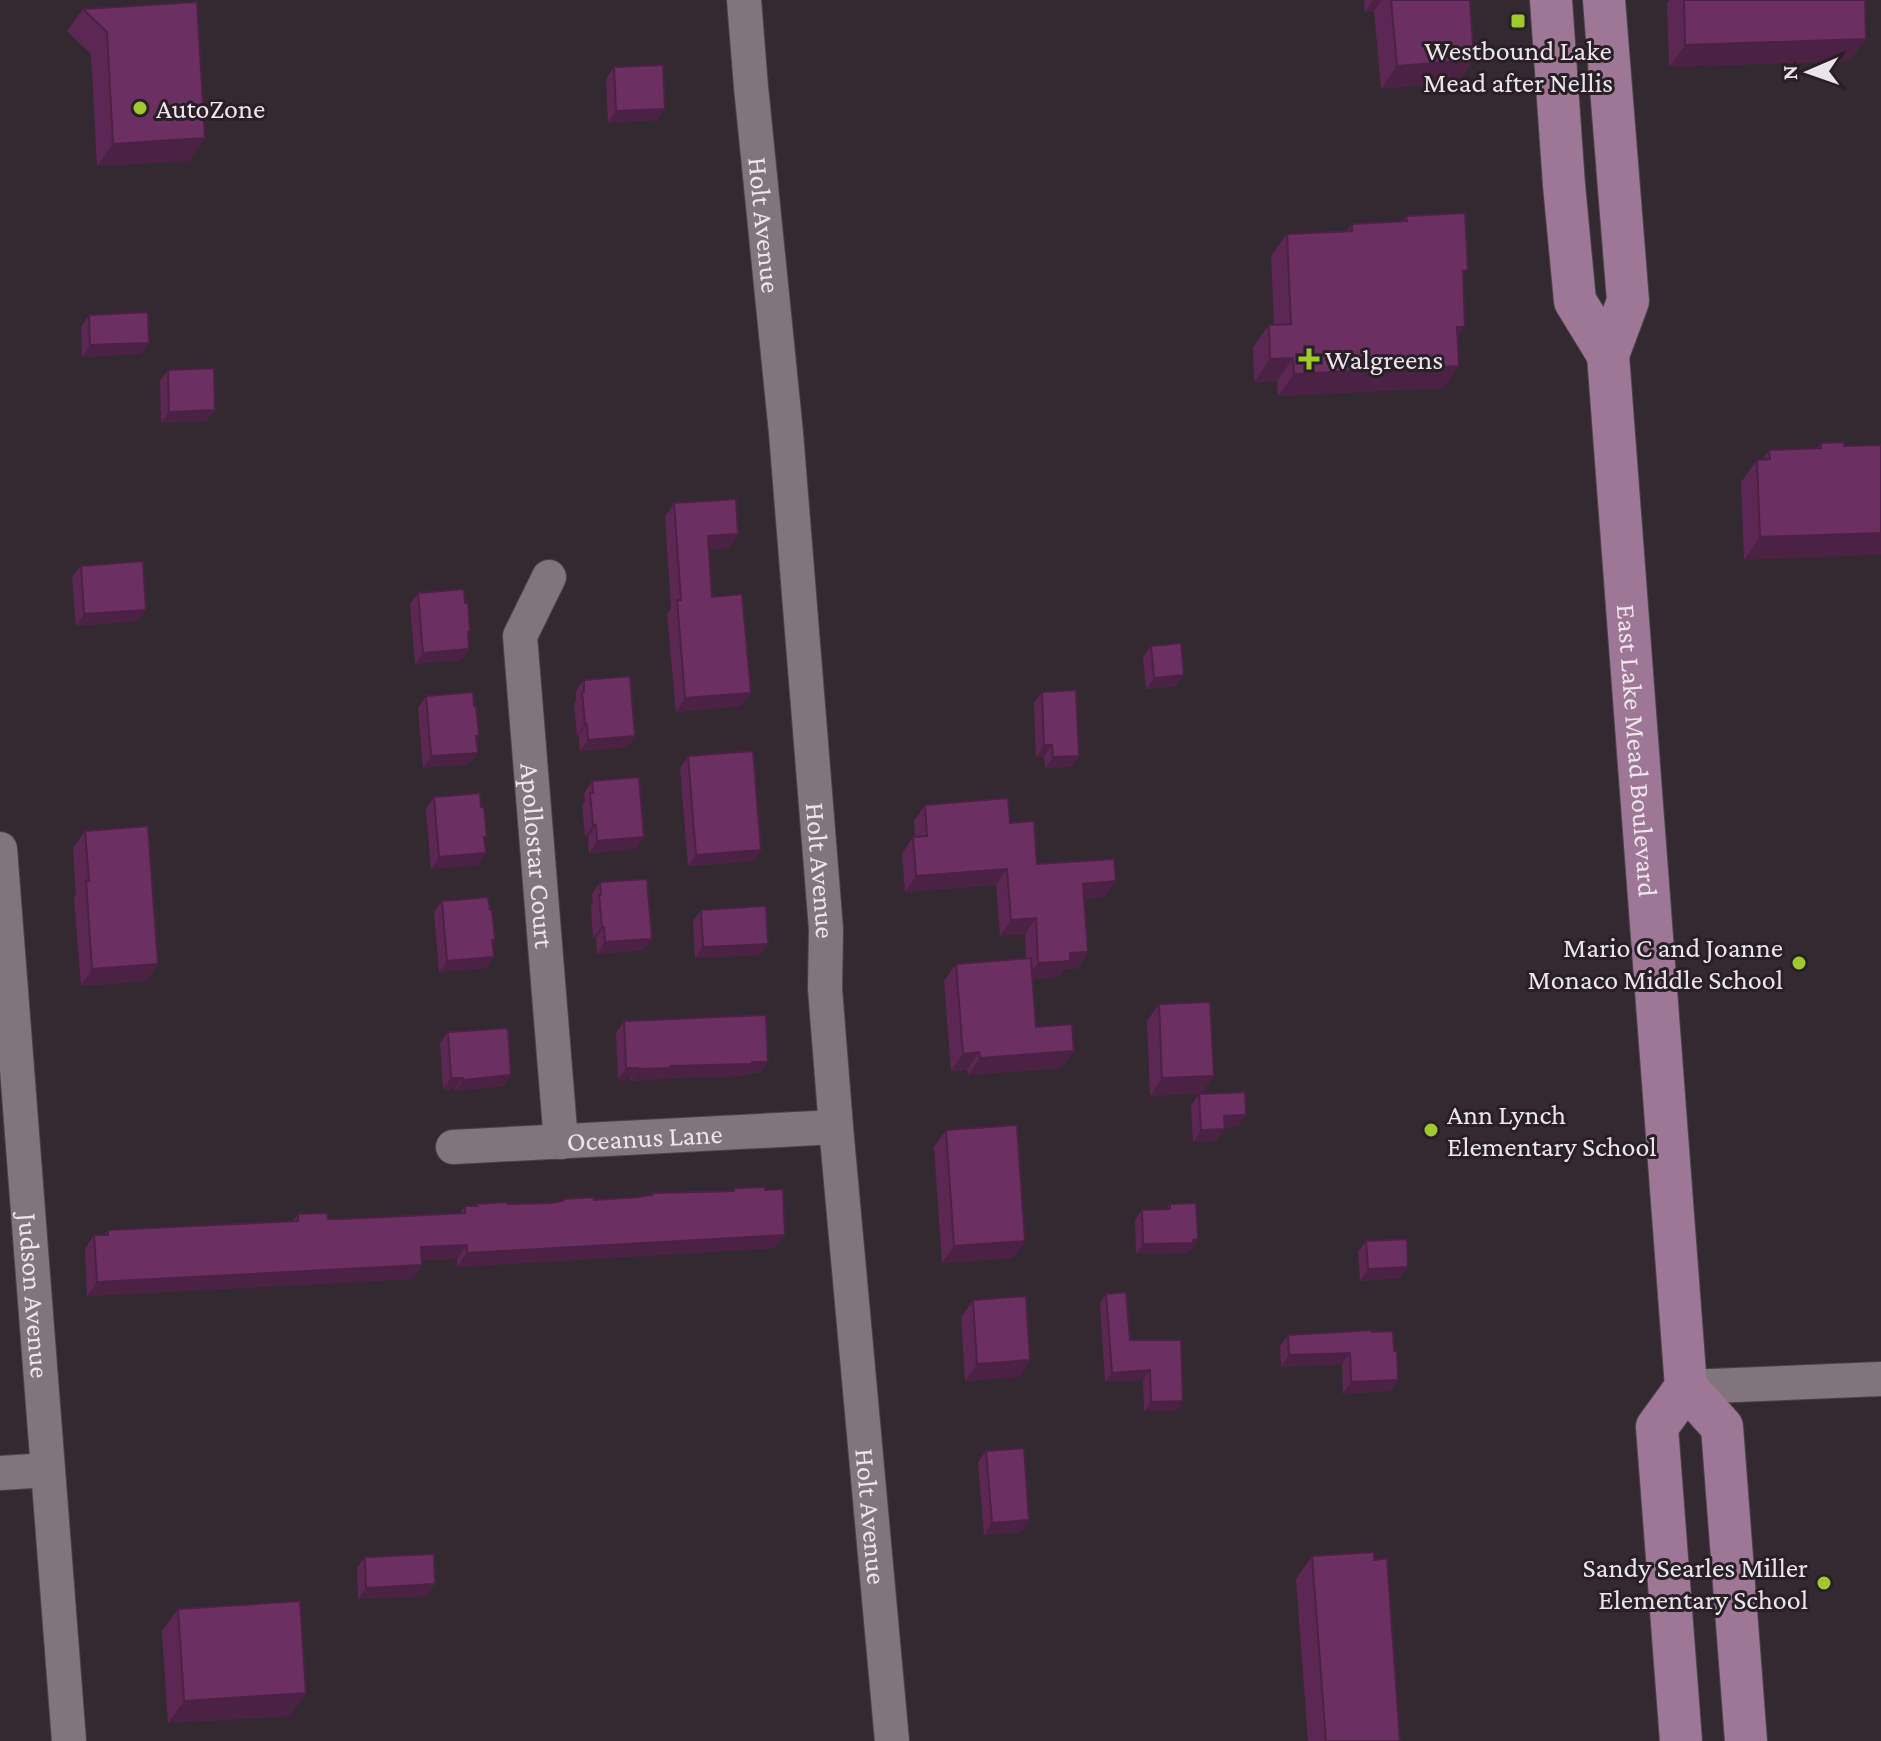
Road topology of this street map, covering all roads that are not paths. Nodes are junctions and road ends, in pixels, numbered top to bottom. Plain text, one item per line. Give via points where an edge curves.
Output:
1 (744, 0) edge
2 (1551, 0) edge
3 (1604, 0) edge
4 (1608, 355) junction
5 (549, 577) dead end
6 (0, 849) edge
7 (836, 1127) junction
8 (561, 1142) junction
9 (453, 1147) dead end
10 (1881, 1379) edge
11 (1686, 1387) junction
12 (48, 1470) junction
13 (0, 1473) edge
14 (1676, 1676) junction
15 (69, 1741) edge
16 (892, 1741) edge
17 (1681, 1741) edge
18 (1710, 1741) edge
19 (1746, 1741) edge

1 - 7 street, Holt Avenue via 822,869
2 - 4 main road, East Lake Mead Boulevard via 1575,301
3 - 4 main road, East Lake Mead Boulevard via 1628,301
4 - 11 main road, East Lake Mead Boulevard
5 - 8 street, Apollostar Court via 520,636
6 - 12 street, Judson Avenue
7 - 8 street, Oceanus Lane
7 - 16 street, Holt Avenue
8 - 9 street, Oceanus Lane
10 - 11 street
11 - 14 main road via 1657,1427
11 - 19 main road via 1722,1427
12 - 13 street
12 - 15 street, Judson Avenue
14 - 17 main road
14 - 18 main road

